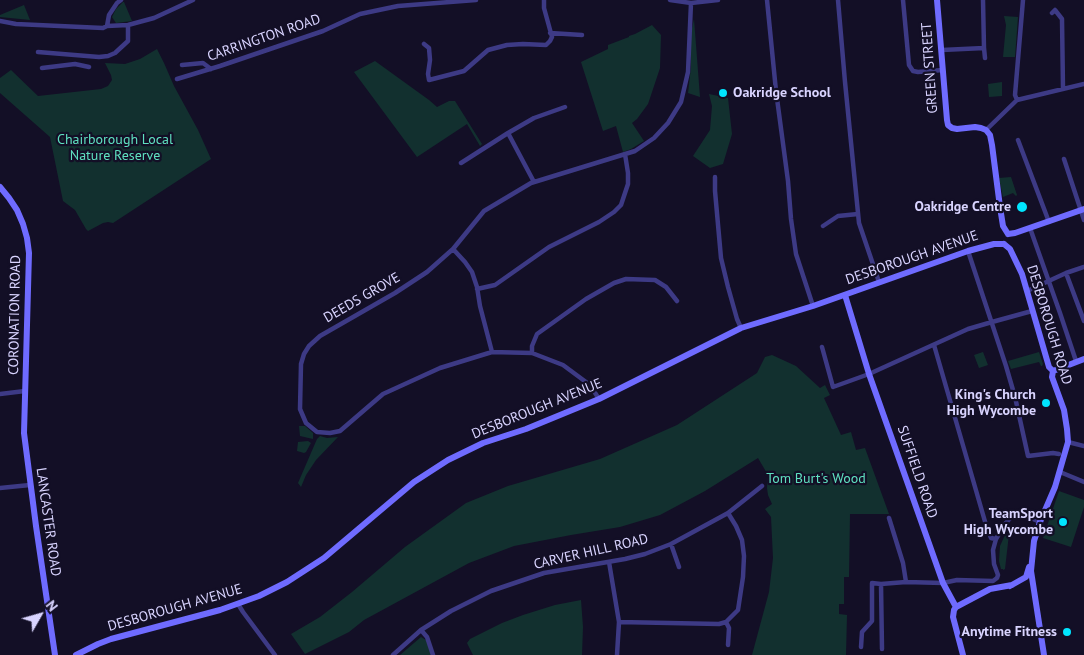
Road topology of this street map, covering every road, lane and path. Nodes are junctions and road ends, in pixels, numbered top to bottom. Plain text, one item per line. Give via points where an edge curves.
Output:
1 (121, 0) edge
2 (193, 0) edge
3 (476, 0) edge
4 (544, 0) edge
5 (670, 0) edge
6 (718, 0) edge
7 (766, 0) edge
8 (838, 0) edge
9 (903, 0) edge
10 (937, 0) edge
11 (983, 0) edge
12 (1023, 0) edge
13 (690, 3) junction
14 (1054, 10) dead end
15 (0, 21) edge
16 (128, 24) junction
17 (107, 26) junction
18 (550, 33) junction
19 (582, 35) dead end
20 (424, 44) dead end
21 (984, 48) junction
22 (942, 50) junction
23 (38, 52) dead end
24 (75, 55) junction
25 (985, 58) dead end
26 (75, 64) junction
27 (182, 65) dead end
28 (89, 67) dead end
29 (42, 68) dead end
30 (211, 69) junction
31 (943, 70) junction
32 (177, 79) dead end
33 (1082, 85) edge
34 (1063, 89) junction
35 (1017, 100) junction
36 (565, 107) dead end
37 (986, 130) junction
38 (508, 133) junction
39 (1018, 140) dead end
40 (625, 154) junction
41 (1064, 160) dead end
42 (461, 163) dead end
43 (715, 176) dead end
44 (534, 182) junction
45 (0, 187) edge
46 (1082, 209) edge
47 (858, 214) junction
48 (1084, 220) edge
49 (1049, 222) junction
50 (823, 226) dead end
51 (1030, 228) junction
52 (1008, 234) junction
53 (1004, 244) junction
54 (453, 249) junction
55 (968, 251) junction
56 (1084, 267) edge
57 (1066, 273) junction
58 (1049, 281) junction
59 (879, 282) junction
60 (477, 289) junction
61 (1027, 291) junction
62 (844, 295) junction
63 (677, 300) dead end
64 (813, 306) junction
65 (1032, 311) junction
66 (1084, 321) edge
67 (992, 322) junction
68 (741, 328) junction
69 (934, 344) junction
70 (822, 347) dead end
71 (492, 352) junction
72 (532, 354) junction
73 (1084, 358) edge
74 (1076, 361) junction
75 (1084, 363) edge
76 (1055, 370) junction
77 (869, 374) junction
78 (25, 391) junction
79 (0, 394) edge
80 (599, 399) junction
81 (1068, 442) junction
82 (1084, 446) edge
83 (26, 452) joint
84 (1059, 454) dead end
85 (1060, 472) junction
86 (1084, 482) edge
87 (30, 485) junction
88 (762, 486) dead end
89 (0, 488) edge
90 (728, 513) junction
91 (889, 518) dead end
92 (1039, 522) junction
93 (996, 539) junction
94 (671, 544) junction
95 (609, 562) junction
96 (679, 567) dead end
97 (1029, 571) junction
98 (1026, 579) junction
99 (906, 582) junction
100 (943, 583) junction
101 (881, 584) junction
102 (1010, 586) junction
103 (1036, 600) junction
104 (238, 604) junction
105 (956, 607) junction
106 (619, 622) junction
107 (726, 622) junction
108 (421, 630) junction
109 (728, 645) dead end
110 (861, 647) dead end
111 (882, 649) dead end
112 (55, 655) edge
113 (76, 655) edge
114 (275, 655) edge
115 (393, 655) edge
116 (433, 655) edge
117 (617, 655) edge
118 (963, 655) edge
119 (1044, 655) edge

1 - 17 street via 108,15
2 - 16 street via 154,18
3 - 30 street, CARRINGTON ROAD via 398,6 360,14 323,31
4 - 18 street
5 - 13 street
6 - 13 street
7 - 64 street via 796,254
8 - 47 street
9 - 31 street via 909,65 918,72
10 - 22 street, GREEN STREET
11 - 21 street
12 - 35 street
13 - 40 street, DEEDS GROVE via 688,72 681,102 668,124 654,138
14 - 34 street via 1062,19
15 - 17 street via 74,28
16 - 17 street
16 - 24 street via 128,41 116,53 99,57
18 - 19 street
18 - 20 street via 552,37 546,45 507,45 488,50 464,71 429,80 429,48
21 - 22 street
21 - 25 street
22 - 31 street, GREEN STREET
23 - 24 street
24 - 26 street
26 - 28 street
26 - 29 street
27 - 30 street via 203,63
30 - 32 street, CARRINGTON ROAD
31 - 37 street, GREEN STREET via 948,125 957,129 975,127
33 - 34 street
34 - 35 street
35 - 37 street
36 - 38 street via 534,118
37 - 52 street via 990,135 1000,206
38 - 42 street
38 - 44 street
39 - 49 street
40 - 44 street, DEEDS GROVE
40 - 60 street via 628,184 621,205 614,212 549,247 495,285
41 - 46 street
43 - 68 street via 721,258
44 - 54 street, DEEDS GROVE via 484,211
45 - 78 street, CORONATION ROAD via 17,210 28,245
46 - 48 street
46 - 49 street
47 - 50 street via 838,216
47 - 59 street
49 - 51 street
51 - 52 street
51 - 58 street
52 - 53 street
53 - 55 street, DESBOROUGH AVENUE
53 - 61 street, DESBOROUGH ROAD via 1010,249
54 - 60 street via 472,272
54 - 71 street, DEEDS GROVE via 427,272 320,336 309,346 301,364 300,409 306,423 317,432 340,431 383,394 440,368
55 - 59 street, DESBOROUGH AVENUE
55 - 67 street
56 - 57 street
57 - 58 street
57 - 66 street
58 - 61 street
58 - 74 street
59 - 62 street, DESBOROUGH AVENUE
60 - 71 street
61 - 65 street, DESBOROUGH ROAD
62 - 64 street, DESBOROUGH AVENUE
62 - 77 street, SUFFIELD ROAD
63 - 72 street via 666,287 654,280 626,279 614,283 537,334
64 - 68 street, DESBOROUGH AVENUE
65 - 67 street
65 - 76 street, DESBOROUGH ROAD via 1049,368
67 - 69 street
67 - 84 street via 1028,456
68 - 80 street, DESBOROUGH AVENUE
69 - 77 street
69 - 93 street via 986,525 991,538
70 - 77 street via 833,387
71 - 72 street, DEEDS GROVE
72 - 80 street, DEEDS GROVE via 563,365 590,386
73 - 74 street
74 - 76 street
75 - 76 street
76 - 81 street, DESBOROUGH ROAD via 1052,377 1064,410
77 - 100 street, SUFFIELD ROAD
78 - 79 street
78 - 83 street, CORONATION ROAD
80 - 104 street, DESBOROUGH AVENUE via 448,460 414,482 324,558 288,582
81 - 82 street
81 - 85 street, DESBOROUGH ROAD
83 - 87 street, LANCASTER ROAD
85 - 86 street
85 - 92 street, DESBOROUGH ROAD
87 - 89 street
87 - 112 street, LANCASTER ROAD
88 - 90 street, CARVER HILL ROAD
90 - 94 street, CARVER HILL ROAD
90 - 107 street via 742,540 744,556 738,610
91 - 99 street
92 - 93 street via 1012,516
92 - 97 street via 1032,540
93 - 100 street via 993,550 998,575 994,581
94 - 95 street, CARVER HILL ROAD
94 - 96 street
95 - 106 street
95 - 108 street, CARVER HILL ROAD via 544,573 491,590
97 - 98 street
97 - 102 street via 1026,577
97 - 103 street
98 - 102 street
98 - 103 street
99 - 100 street
99 - 101 street
100 - 105 street, SUFFIELD ROAD
101 - 110 street via 872,583 872,621 862,632
101 - 111 street
102 - 105 street via 990,589
103 - 119 street
104 - 113 street, DESBOROUGH AVENUE via 112,639
104 - 114 street
105 - 118 street, SUFFIELD ROAD via 953,617
106 - 107 street
106 - 117 street
107 - 109 street
108 - 115 street, CARVER HILL ROAD
108 - 116 street

